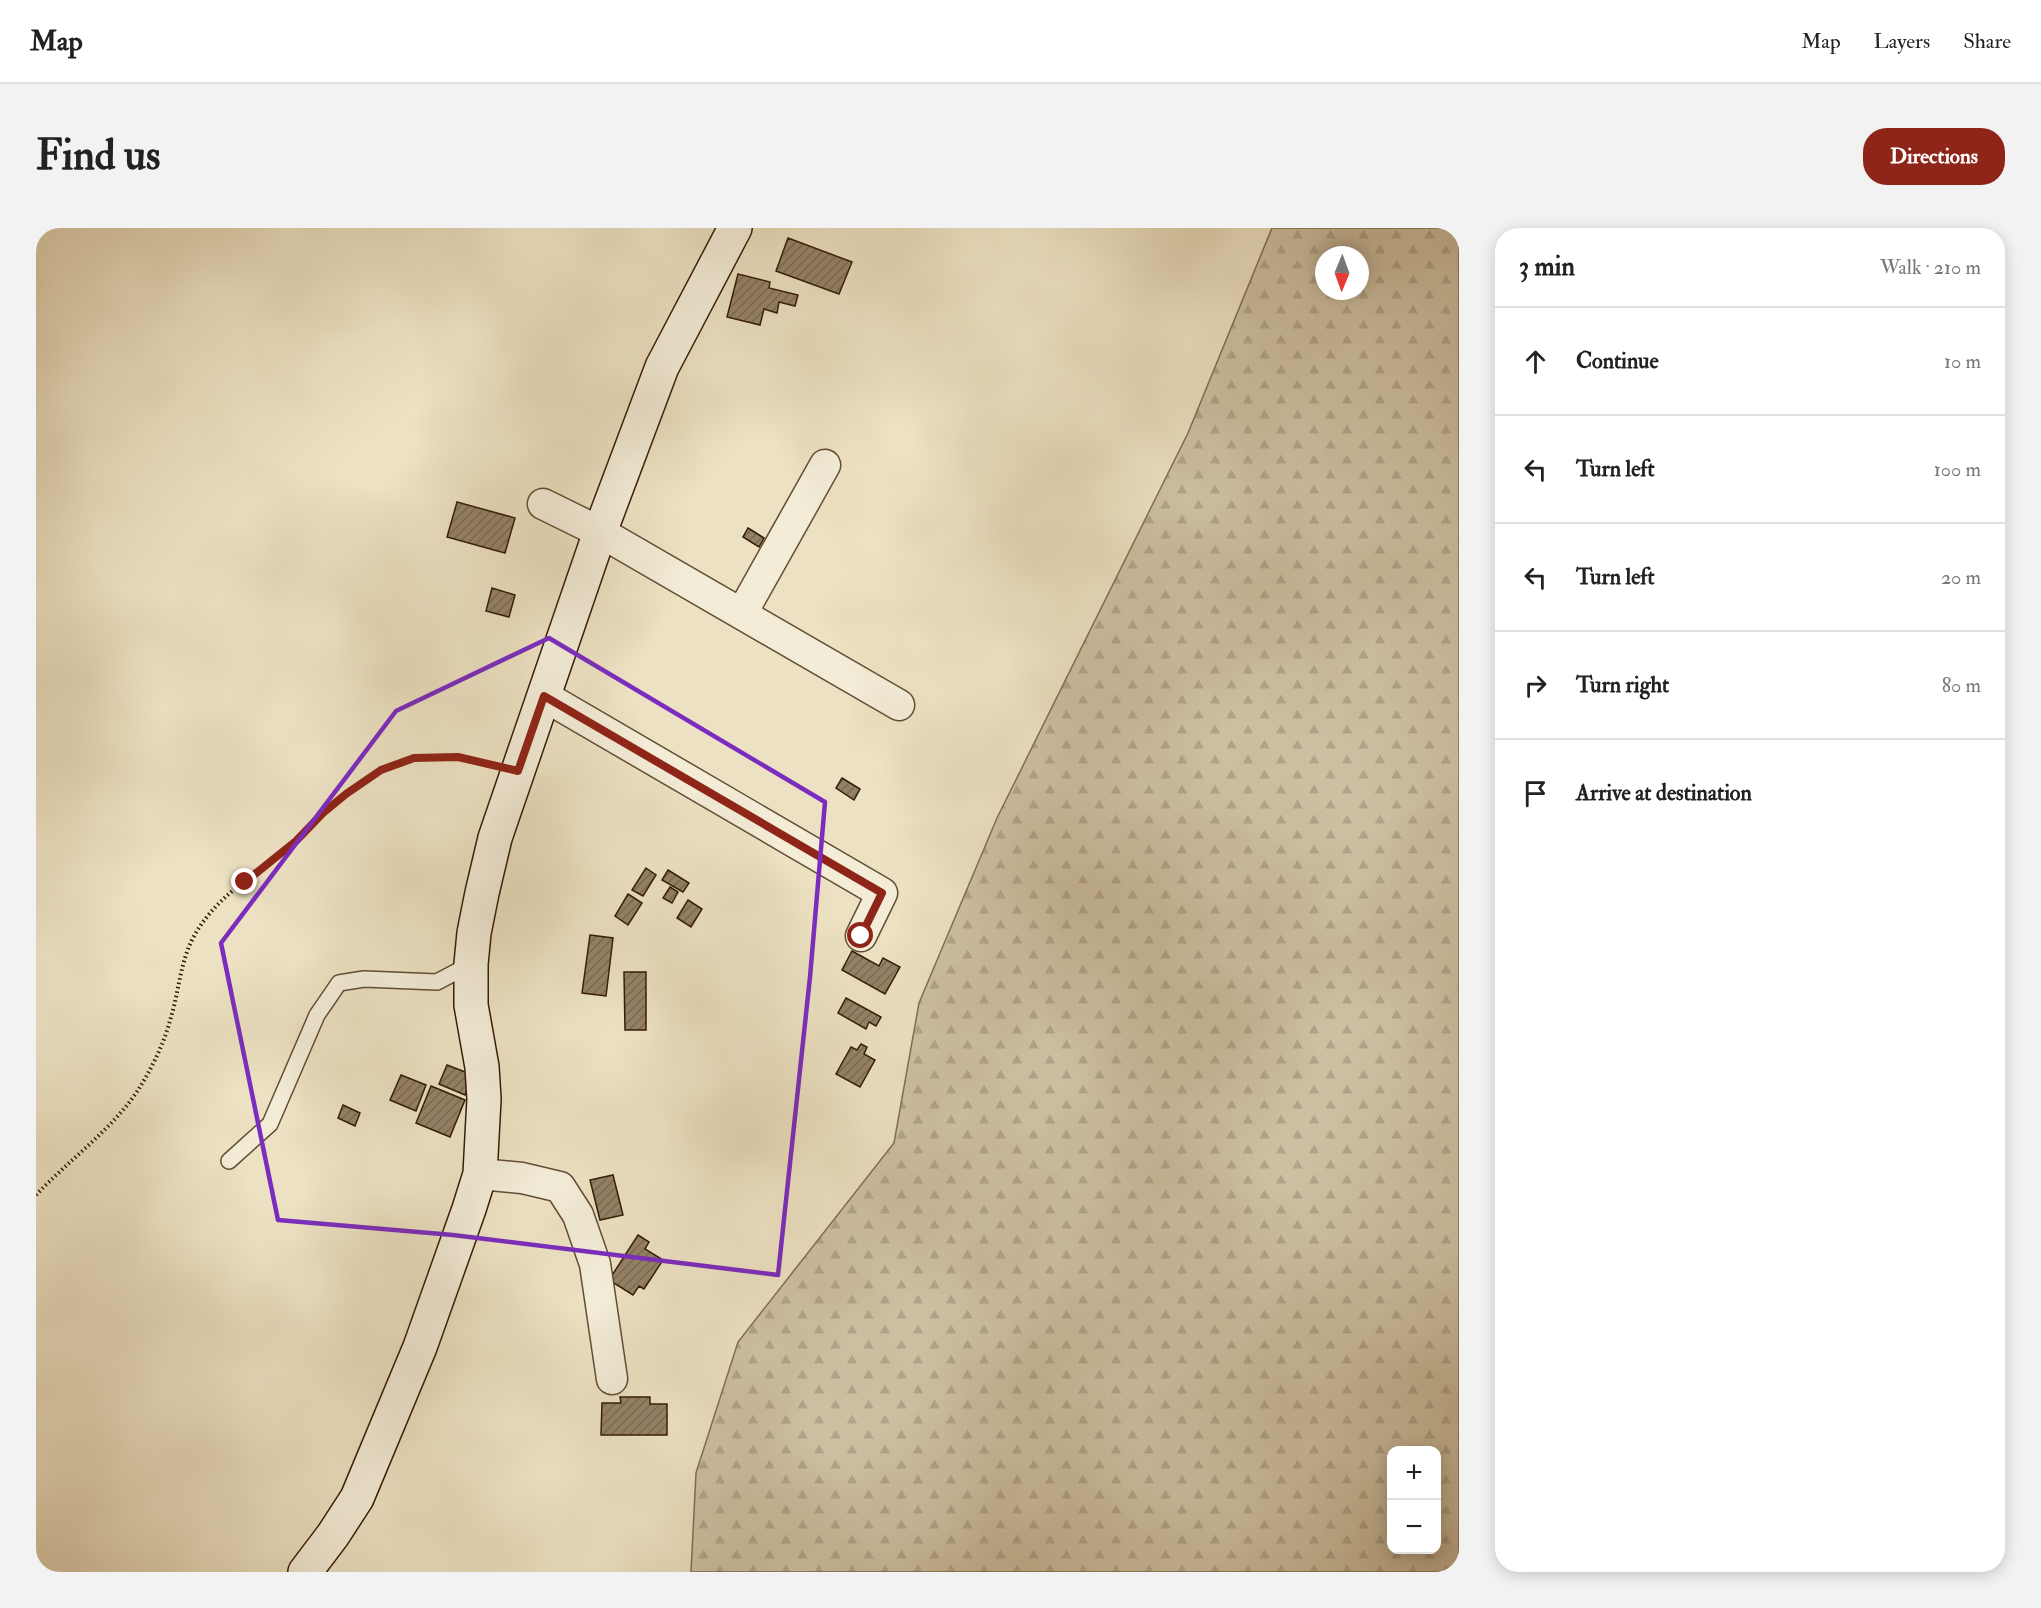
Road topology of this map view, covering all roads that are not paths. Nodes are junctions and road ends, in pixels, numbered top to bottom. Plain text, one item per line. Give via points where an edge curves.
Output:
1 (735, 228) edge
2 (825, 465) dead end
3 (543, 504) dead end
4 (600, 532) junction
5 (742, 613) junction
6 (544, 696) junction
7 (899, 705) dead end
8 (861, 936) dead end
9 (471, 964) junction
10 (229, 1161) dead end
11 (480, 1174) junction
12 (612, 1379) dead end
13 (305, 1572) edge

1 - 4 street via 662,367
2 - 5 street
3 - 4 street
4 - 5 street
4 - 6 street
5 - 7 street
6 - 8 street via 882,893
6 - 9 street via 495,838
9 - 10 lane via 437,982 339,983 317,1015 270,1124
9 - 11 street via 471,1005 484,1099
11 - 12 street via 560,1187 578,1215 595,1264
11 - 13 street via 420,1347 372,1466 357,1498

